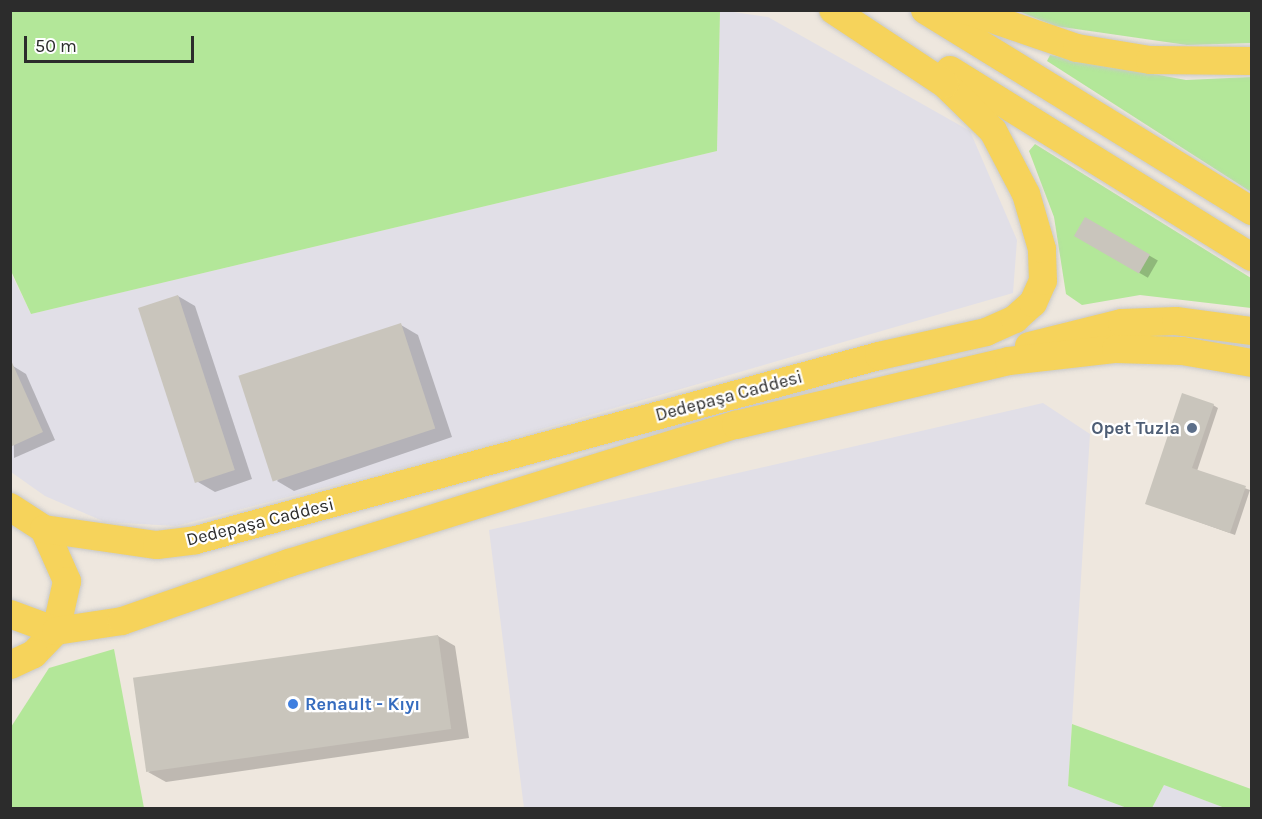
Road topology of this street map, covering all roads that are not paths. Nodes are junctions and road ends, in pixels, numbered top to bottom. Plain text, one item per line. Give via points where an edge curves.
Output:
1 (833, 10) edge
2 (840, 10) edge
3 (925, 10) edge
4 (966, 10) edge
5 (1251, 60) edge
6 (1251, 211) edge
7 (1251, 257) edge
8 (1251, 331) edge
9 (1251, 363) edge
10 (890, 389) junction
11 (13, 510) edge
12 (44, 529) junction
13 (10, 614) edge
14 (56, 631) junction
15 (22, 660) edge
16 (10, 688) edge

1 - 12 main road, Dedepaşa Caddesi via 945,84 993,131 1026,194 1042,249 1043,281 1033,303 1015,319 986,332 879,356 196,540 157,545
2 - 7 main road via 1022,112
3 - 6 main road
4 - 5 main road via 1077,48 1150,60
8 - 10 main road via 1176,321 1122,323 1070,333
9 - 10 main road, Dedepaşa Caddesi via 1182,351 1116,349 1009,361
10 - 14 main road, Dedepaşa Caddesi via 736,424 289,563 122,621
11 - 12 main road
12 - 14 main road via 67,581
13 - 14 main road, Dedepaşa Caddesi
14 - 15 main road
15 - 16 main road

